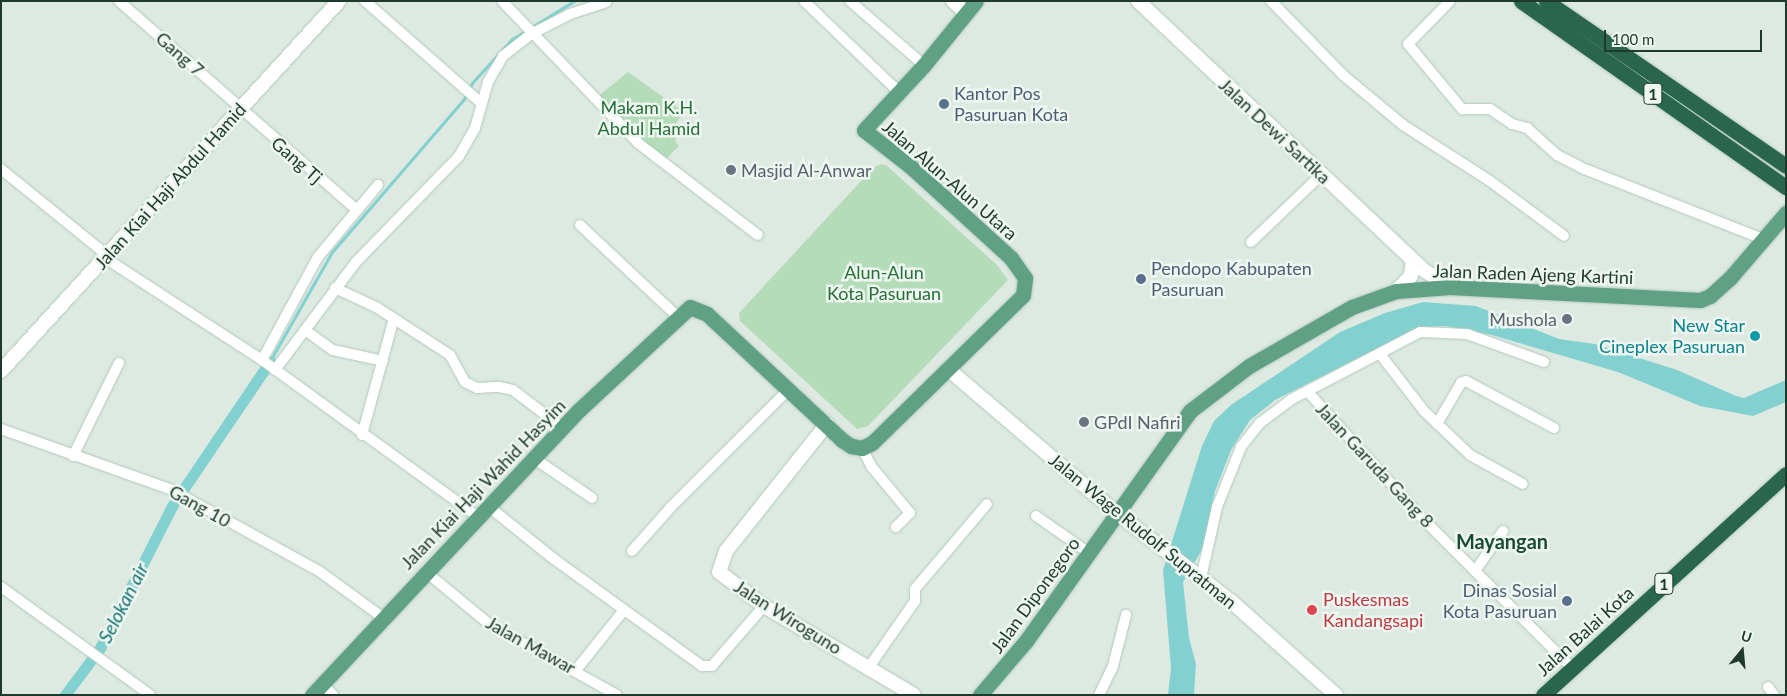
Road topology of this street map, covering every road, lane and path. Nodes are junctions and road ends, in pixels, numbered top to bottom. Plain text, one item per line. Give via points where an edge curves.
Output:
1 (119, 1) edge
2 (365, 1) edge
3 (502, 1) edge
4 (804, 1) edge
5 (850, 1) edge
6 (952, 1) edge
7 (1138, 1) edge
8 (1272, 1) edge
9 (1450, 1) edge
10 (1521, 1) edge
11 (1546, 1) edge
12 (336, 2) edge
13 (606, 2) edge
14 (970, 6) edge
15 (530, 32) junction
16 (924, 65) junction
17 (899, 92) junction
18 (477, 98) junction
19 (240, 108) junction
20 (1785, 165) edge
21 (1, 168) edge
22 (1321, 175) junction
23 (378, 185) dead end
24 (1786, 187) edge
25 (356, 209) junction
26 (1786, 212) edge
27 (580, 226) dead end
28 (758, 235) dead end
29 (1564, 236) dead end
30 (1763, 239) junction
31 (1251, 242) dead end
32 (106, 256) junction
33 (1413, 260) junction
34 (1450, 286) junction
35 (335, 288) junction
36 (1396, 291) junction
37 (394, 318) junction
38 (678, 318) junction
39 (305, 330) junction
40 (1380, 354) junction
41 (262, 360) junction
42 (383, 361) junction
43 (1544, 362) dead end
44 (119, 364) dead end
45 (948, 369) junction
46 (275, 370) junction
47 (1, 371) edge
48 (789, 389) junction
49 (1307, 391) junction
50 (827, 424) junction
51 (1437, 424) junction
52 (1554, 428) dead end
53 (1, 429) edge
54 (564, 429) junction
55 (362, 435) junction
56 (862, 448) junction
57 (73, 456) junction
58 (535, 459) junction
59 (1786, 474) edge
60 (1522, 484) dead end
61 (592, 498) dead end
62 (987, 504) dead end
63 (482, 511) junction
64 (1118, 514) junction
65 (1036, 516) dead end
66 (896, 527) dead end
67 (1503, 531) dead end
68 (632, 551) dead end
69 (1089, 553) junction
70 (1475, 571) junction
71 (426, 572) junction
72 (1198, 576) junction
73 (1, 586) edge
74 (764, 606) junction
75 (624, 610) junction
76 (1126, 615) dead end
77 (382, 617) junction
78 (1571, 666) junction
79 (869, 667) junction
80 (576, 670) junction
81 (317, 689) edge
82 (613, 694) edge
83 (150, 695) edge
84 (333, 695) edge
85 (914, 695) edge
86 (980, 695) edge
87 (1098, 695) edge
88 (1336, 695) edge
89 (1543, 695) edge

1 - 19 street, Gang 7
2 - 18 street
3 - 15 street
4 - 17 street
5 - 16 street
6 - 14 street
7 - 22 street, Jalan Dewi Sartika
8 - 29 street via 1343,75 1403,124 1490,181
9 - 30 street via 1408,44 1462,109 1490,109 1512,124 1527,128 1558,156 1582,168
10 - 24 highway, 1
11 - 20 highway, 1
12 - 19 street, Jalan Kiai Haji Abdul Hamid
13 - 15 street
14 - 16 main road
15 - 18 street via 503,56
15 - 28 street via 638,142
16 - 17 main road
17 - 45 main road, Jalan Alun-Alun Utara via 864,130 910,166 1011,258 1025,278 1023,294
18 - 35 street via 475,128 459,156
19 - 25 street, Gang Tj
19 - 32 street, Jalan Kiai Haji Abdul Hamid
21 - 32 street
22 - 31 street
22 - 33 street, Jalan Dewi Sartika
23 - 25 street
25 - 41 street via 318,257
26 - 30 main road, Jalan Raden Ajeng Kartini
27 - 38 street
30 - 34 main road, Jalan Raden Ajeng Kartini via 1719,289 1700,300
32 - 41 street
32 - 47 street, Jalan Kiai Haji Abdul Hamid
33 - 34 street, Jalan Dewi Sartika
33 - 36 street via 1411,276
34 - 36 main road, Jalan Raden Ajeng Kartini
35 - 37 street
35 - 39 street
36 - 64 main road, Jalan Raden Ajeng Kartini via 1322,324 1249,366 1199,402
37 - 42 street
37 - 54 street via 450,356 465,382 477,388 512,390
38 - 48 main road, Jalan Kiai Haji Wahid Hasyim via 690,307 707,314
38 - 54 main road, Jalan Kiai Haji Wahid Hasyim via 579,410
39 - 42 street via 333,350
39 - 46 street
40 - 43 street via 1420,332 1449,331 1467,334
40 - 49 street
40 - 51 street
41 - 46 street
42 - 55 street
44 - 57 street
45 - 56 main road, Jalan Alun-Alun Utara via 868,447
45 - 64 street, Jalan Wage Rudolf Supratman
46 - 55 street
48 - 50 main road
48 - 68 street via 671,507
49 - 70 street, Jalan Garuda Gang 8
49 - 72 street via 1260,423 1240,447 1217,506
50 - 56 main road via 842,440
50 - 74 street, Jalan Wiroguno via 721,562 721,575
51 - 52 street via 1461,383 1466,381
51 - 60 street via 1470,455
53 - 57 street, Gang 10
54 - 58 main road, Jalan Kiai Haji Wahid Hasyim
55 - 63 street
56 - 66 street via 871,466 910,513
57 - 77 street, Gang 10 via 148,479 184,496 319,571
58 - 61 street
58 - 63 main road, Jalan Kiai Haji Wahid Hasyim
59 - 78 highway, Jalan Balai Kota / 1
62 - 79 street via 915,589 915,601
63 - 71 main road, Jalan Kiai Haji Wahid Hasyim
63 - 75 street
64 - 69 main road, Jalan Diponegoro
64 - 72 street, Jalan Wage Rudolf Supratman
65 - 69 street
67 - 70 street
69 - 86 main road, Jalan Diponegoro via 1020,648
70 - 78 street, Jalan Garuda Gang 8
71 - 77 main road, Jalan Kiai Haji Wahid Hasyim
71 - 80 street, Jalan Mawar via 489,624
72 - 88 street, Jalan Wage Rudolf Supratman
73 - 83 street
74 - 75 street via 712,666 707,667
74 - 79 street, Jalan Wiroguno
75 - 80 street
76 - 87 street via 1113,666
77 - 81 main road, Jalan Kiai Haji Wahid Hasyim
78 - 89 highway, Jalan Balai Kota / 1
79 - 85 street, Jalan Wiroguno
80 - 82 street, Jalan Mawar
81 - 84 street

